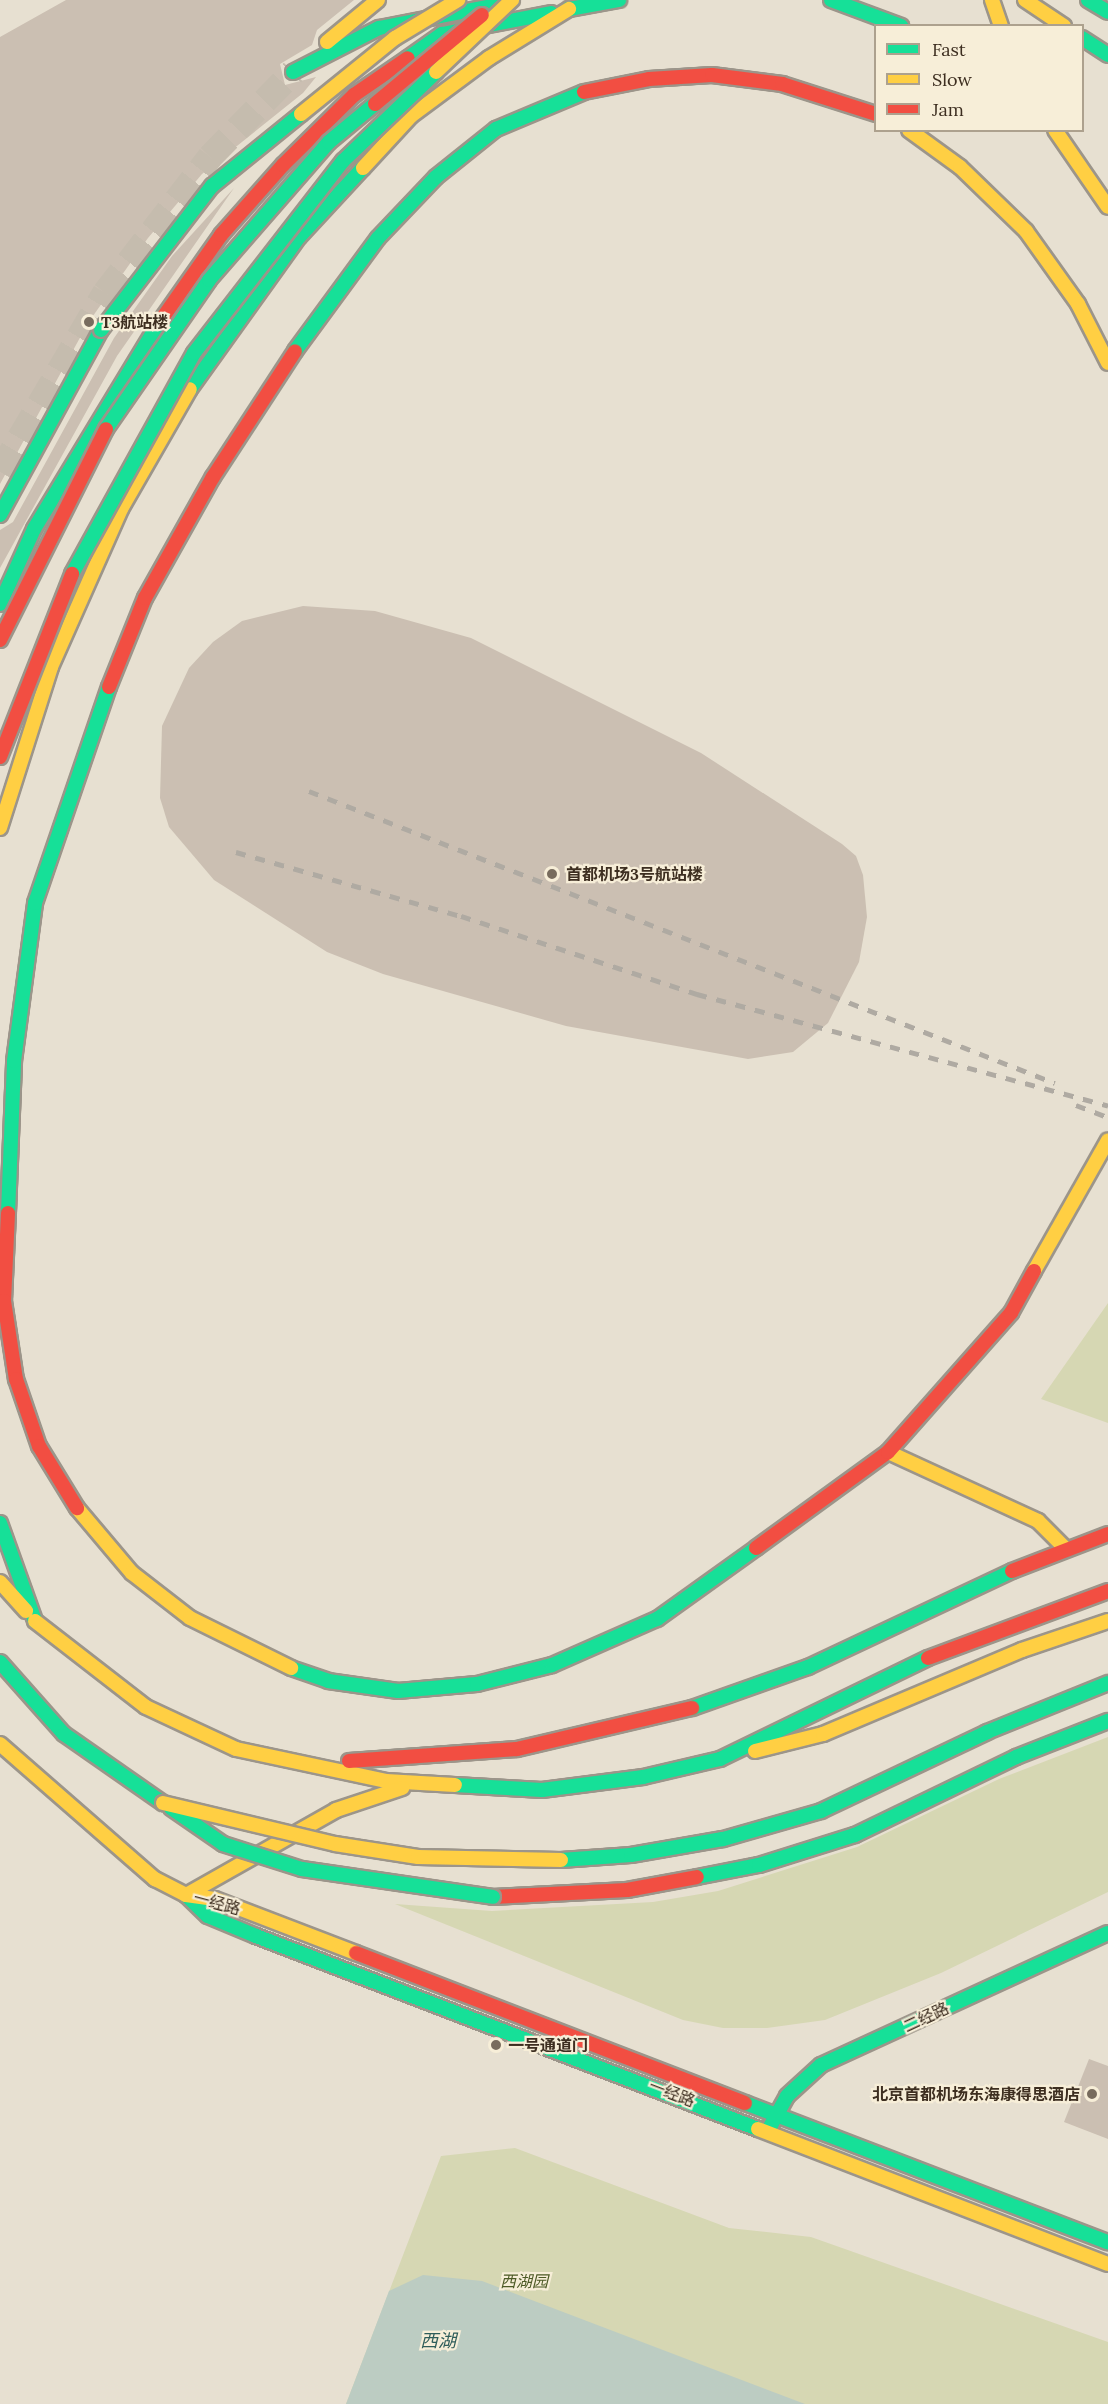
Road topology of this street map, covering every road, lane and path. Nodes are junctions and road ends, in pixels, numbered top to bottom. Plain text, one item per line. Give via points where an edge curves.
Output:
1 (378, 0) edge
2 (458, 0) edge
3 (510, 0) edge
4 (530, 0) edge
5 (619, 0) edge
6 (831, 0) edge
7 (992, 0) edge
8 (1025, 0) edge
9 (1088, 0) edge
10 (569, 9) junction
11 (1108, 12) edge
12 (896, 24) edge
13 (1000, 24) edge
14 (1061, 24) edge
15 (1084, 39) edge
16 (1108, 55) edge
17 (874, 113) edge
18 (912, 132) edge
19 (1052, 132) edge
20 (1056, 132) edge
21 (1063, 143) junction
22 (1108, 182) edge
23 (1108, 207) edge
24 (1108, 363) edge
25 (0, 514) edge
26 (0, 604) edge
27 (0, 640) edge
28 (0, 757) edge
29 (0, 828) edge
30 (1108, 1140) edge
31 (888, 1452) junction
32 (0, 1523) edge
33 (1108, 1534) edge
34 (1065, 1548) junction
35 (0, 1582) edge
36 (1108, 1591) edge
37 (34, 1620) junction
38 (1108, 1621) edge
39 (0, 1662) edge
40 (1108, 1683) edge
41 (1108, 1721) edge
42 (0, 1744) edge
43 (264, 1758) junction
44 (720, 1759) junction
45 (422, 1785) junction
46 (163, 1803) junction
47 (186, 1895) junction
48 (1108, 1933) edge
49 (776, 2113) junction
50 (768, 2130) junction
51 (1108, 2242) edge
52 (1108, 2264) edge

1 - 4 main road via 293,72 379,28
2 - 25 main road, bridge via 352,71 212,186 160,248 101,330
3 - 27 main road, bridge via 452,35 352,119 246,232 105,427 44,540
3 - 28 main road, bridge via 343,161 258,264 194,353 122,476 63,592
5 - 10 main road
6 - 12 main road
7 - 13 main road
8 - 14 main road
9 - 11 main road
10 - 26 main road via 442,34 354,95 283,165 221,235 130,364 34,529
10 - 29 main road via 489,58 411,116 299,237 210,354 102,551 51,667
15 - 16 main road
17 - 31 main road via 782,84 712,75 649,79 572,95 496,129 411,203 358,266 288,361 202,497 145,598 80,759 35,903 14,1061 4,1301 16,1379 39,1446 82,1517 132,1573 190,1618 256,1655 328,1681 398,1691 477,1684 552,1665 657,1619
18 - 24 main road via 960,167 1026,231 1078,304
19 - 21 main road
20 - 21 main road
21 - 22 main road
21 - 23 main road
30 - 31 main road via 1011,1313
31 - 34 main road via 1038,1521
32 - 37 main road
33 - 34 main road
34 - 43 main road via 766,1685 624,1729 472,1754 365,1761
35 - 37 main road
36 - 44 main road via 960,1644 810,1711
37 - 43 main road via 146,1707
38 - 44 main road via 1022,1650 823,1734
39 - 46 main road via 64,1734
40 - 46 main road, bridge via 987,1732 820,1811 723,1839 631,1856 523,1862 418,1857 335,1845
41 - 46 main road, bridge via 1008,1761 855,1835 759,1865 627,1890 493,1897 373,1884 293,1867 223,1844
42 - 47 main road via 155,1879
43 - 45 main road
44 - 45 main road via 565,1788
45 - 47 main road via 336,1810
47 - 49 main road, 一经路 via 215,1899
47 - 50 main road, 一经路 via 208,1916 256,1936
48 - 49 main road, 二经路 via 821,2066 803,2078
49 - 50 main road, 二经路
49 - 51 main road, 一经路
50 - 52 main road, 一经路

